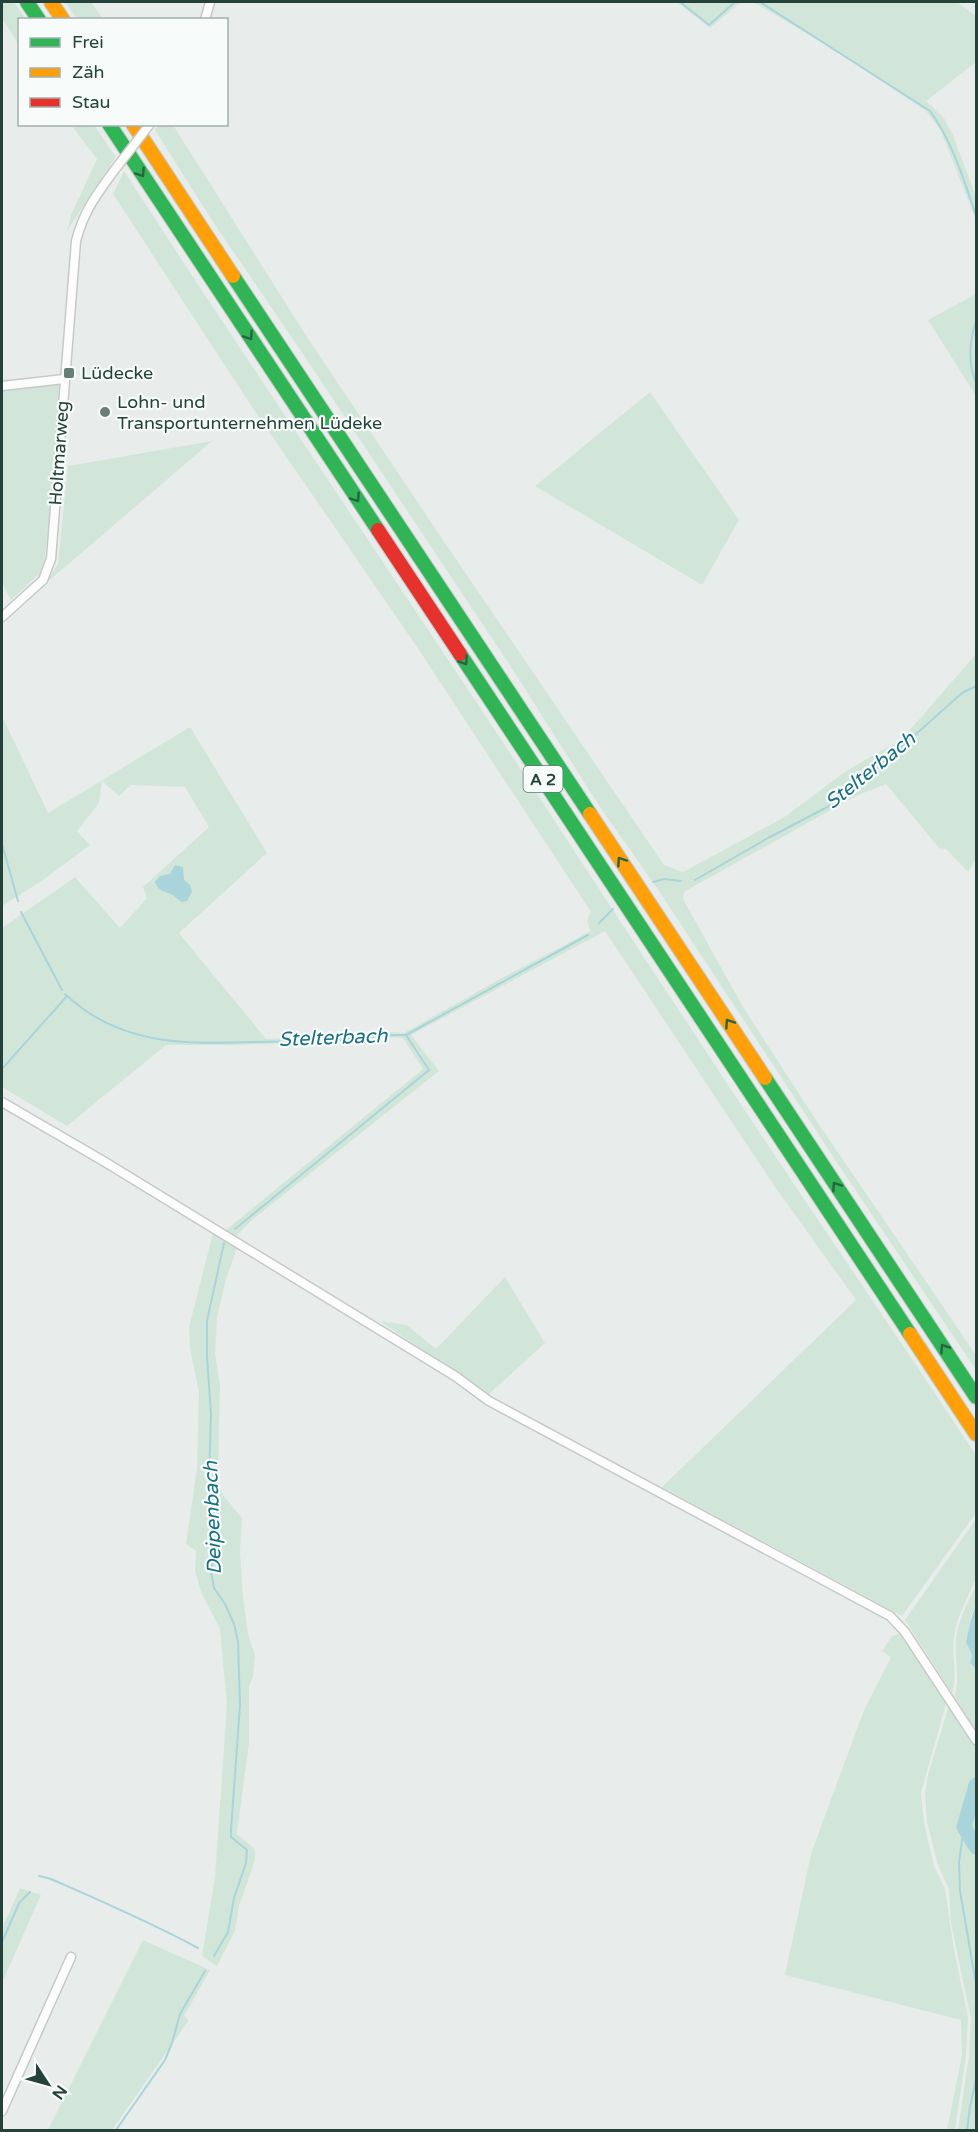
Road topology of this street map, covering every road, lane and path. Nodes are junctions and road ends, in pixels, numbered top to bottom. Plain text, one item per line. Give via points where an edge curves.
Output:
1 (27, 2) edge
2 (51, 2) edge
3 (210, 2) edge
4 (38, 18) edge
5 (62, 18) edge
6 (206, 18) edge
7 (110, 126) edge
8 (134, 126) edge
9 (148, 126) edge
10 (64, 379) junction
11 (2, 386) edge
12 (2, 617) edge
13 (2, 1102) edge
14 (976, 1397) edge
15 (976, 1434) edge
16 (976, 1740) edge
17 (71, 1957) dead end
18 (2, 2111) edge

1 - 4 highway
2 - 5 highway
3 - 6 street
7 -> 15 highway, A 2
14 -> 8 highway, A 2
9 - 10 street, Holtmarweg, bridge via 82,219 76,242
10 - 11 street
10 - 12 street, Holtmarweg via 51,559 35,589
13 - 16 street via 455,1376 489,1401 890,1616 905,1632
17 - 18 street

